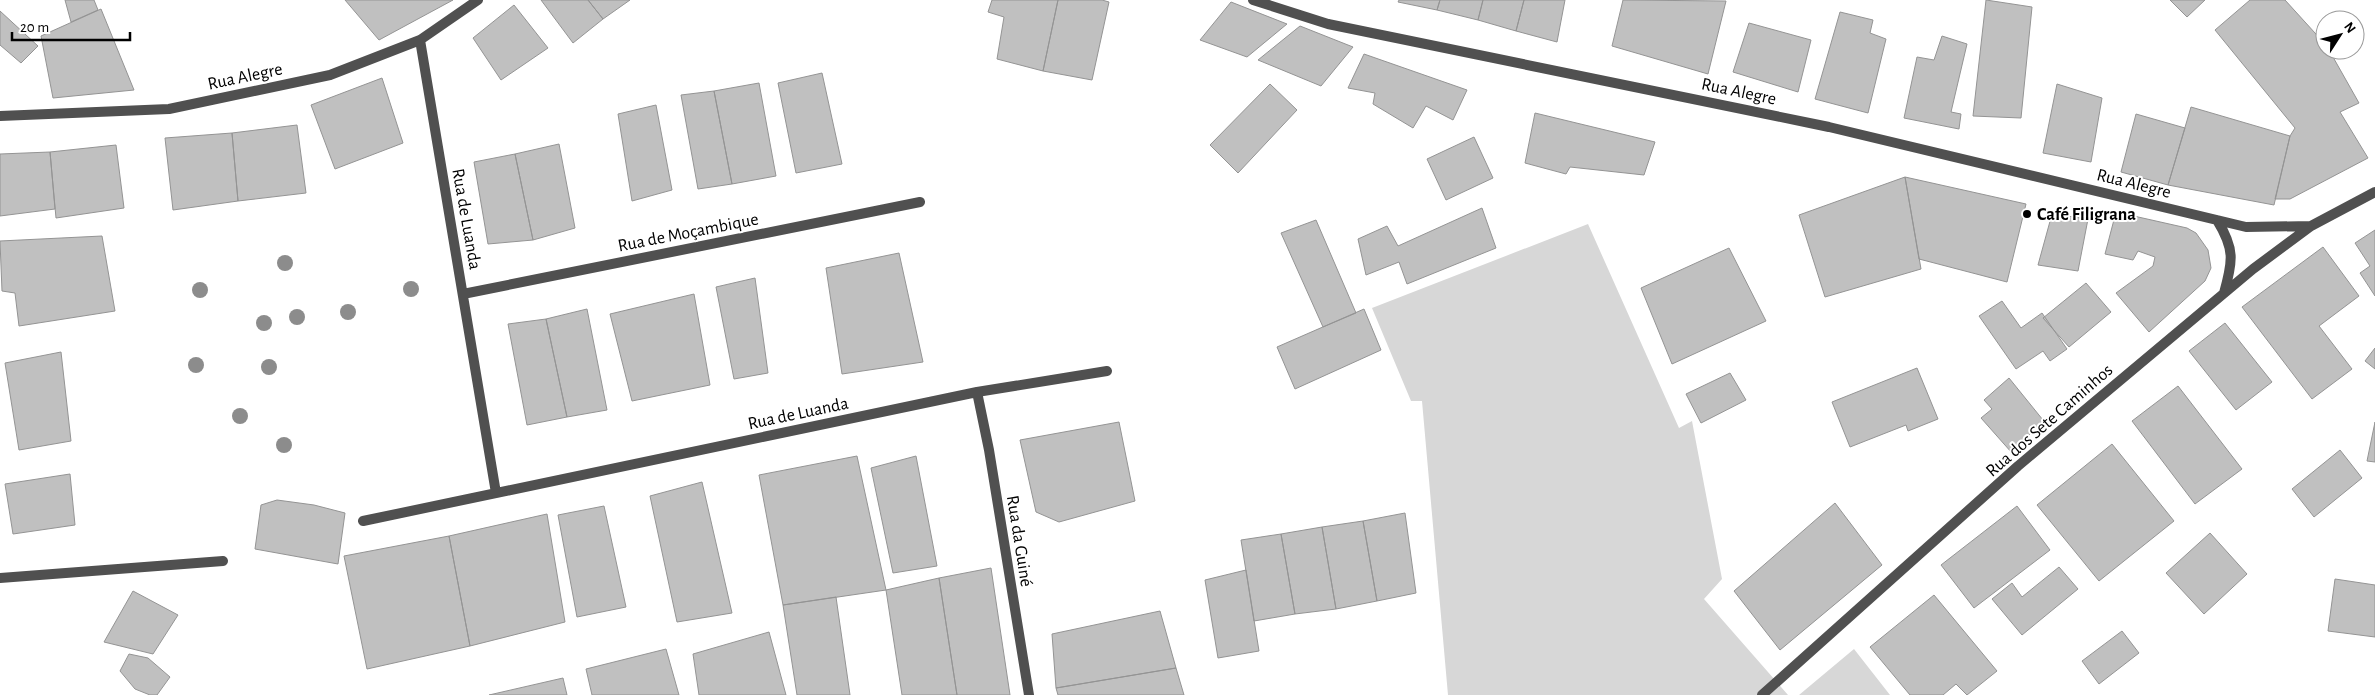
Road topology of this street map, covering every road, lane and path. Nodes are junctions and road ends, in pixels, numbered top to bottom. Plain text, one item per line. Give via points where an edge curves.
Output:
1 (478, 0) edge
2 (1253, 0) edge
3 (420, 40) junction
4 (0, 116) edge
5 (2375, 192) edge
6 (920, 202) dead end
7 (2217, 220) junction
8 (2311, 226) junction
9 (2224, 293) junction
10 (463, 294) junction
11 (1107, 371) dead end
12 (977, 392) junction
13 (496, 493) junction
14 (363, 521) dead end
15 (223, 561) dead end
16 (0, 578) edge
17 (1029, 695) edge
18 (1762, 695) edge

1 - 3 street, Rua Alegre
2 - 7 street, Rua Alegre via 1328,24 1829,126
3 - 4 street, Rua Alegre via 330,75 169,109
3 - 10 street, Rua de Luanda
5 - 8 street, Rua dos Sete Caminhos
6 - 10 street, Rua de Moçambique
7 - 8 street, Rua Alegre via 2246,227
7 - 9 street via 2231,247 2232,266
8 - 9 street, Rua dos Sete Caminhos
9 - 18 street, Rua dos Sete Caminhos via 2018,466
10 - 13 street, Rua de Luanda
11 - 12 street, Rua de Luanda
12 - 13 street, Rua de Luanda
12 - 17 street, Rua da Guiné
13 - 14 street, Rua de Luanda
15 - 16 street

